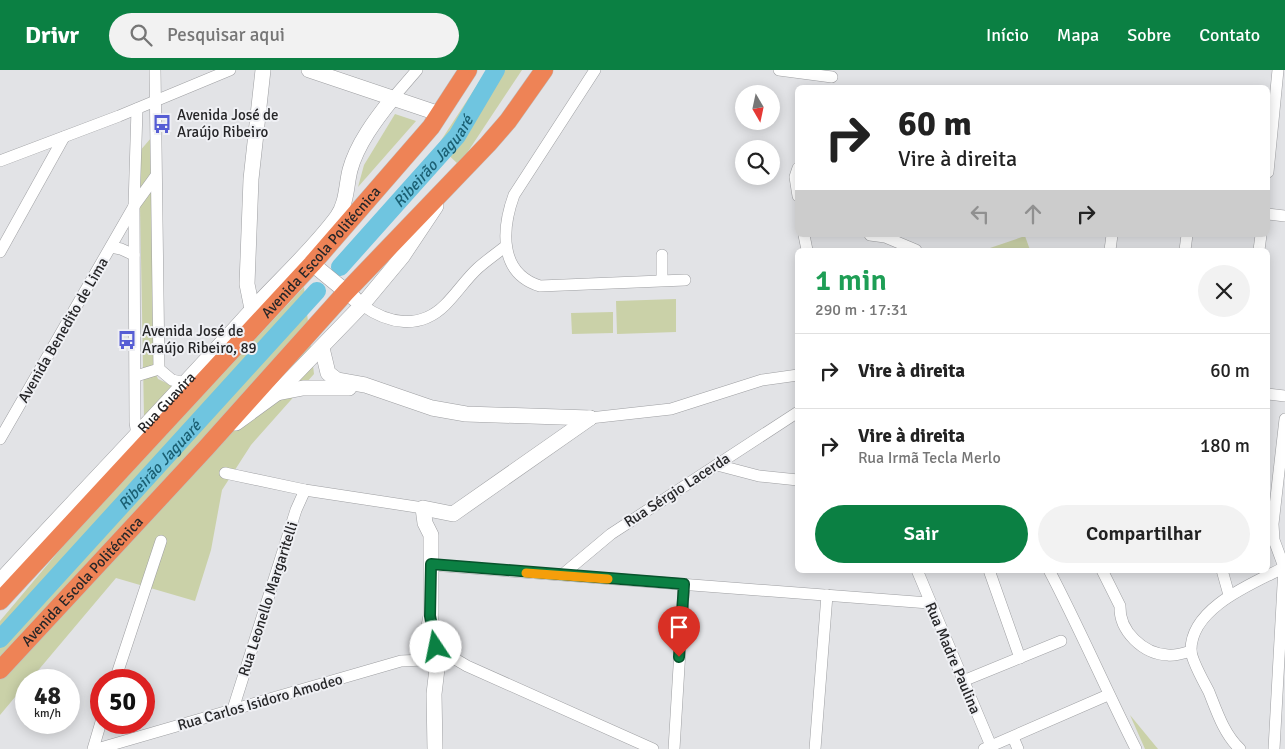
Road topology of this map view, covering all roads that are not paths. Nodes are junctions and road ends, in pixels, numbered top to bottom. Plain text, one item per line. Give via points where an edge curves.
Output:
1 (155, 70) edge
2 (230, 70) edge
3 (263, 70) edge
4 (309, 70) edge
5 (418, 70) edge
6 (468, 70) edge
7 (544, 70) edge
8 (779, 70) edge
9 (1278, 70) edge
10 (590, 72) edge
11 (832, 78) edge
12 (392, 99) junction
13 (157, 101) junction
14 (137, 109) junction
15 (440, 114) junction
16 (1273, 117) junction
17 (1285, 118) edge
18 (64, 137) junction
19 (1270, 150) edge
20 (0, 162) edge
21 (155, 177) junction
22 (451, 184) junction
23 (134, 206) junction
24 (1270, 214) edge
25 (1285, 216) edge
26 (885, 237) edge
27 (506, 246) junction
28 (111, 247) junction
29 (911, 248) edge
30 (0, 252) edge
31 (134, 256) junction
32 (662, 256) dead end
33 (313, 265) junction
34 (249, 269) junction
35 (662, 280) junction
36 (685, 280) dead end
37 (343, 290) junction
38 (271, 291) junction
39 (362, 305) junction
40 (252, 309) junction
41 (345, 323) junction
42 (322, 348) junction
43 (219, 356) junction
44 (159, 370) junction
45 (795, 375) edge
46 (136, 376) junction
47 (186, 383) junction
48 (380, 391) junction
49 (277, 393) junction
50 (1270, 394) edge
51 (1285, 396) edge
52 (795, 414) edge
53 (590, 418) junction
54 (1285, 420) edge
55 (137, 436) junction
56 (0, 440) edge
57 (206, 448) junction
58 (717, 465) junction
59 (225, 473) dead end
60 (795, 480) edge
61 (305, 490) junction
62 (423, 508) junction
63 (453, 514) junction
64 (431, 535) junction
65 (161, 541) dead end
66 (431, 564) junction
67 (1285, 567) edge
68 (918, 573) edge
69 (990, 573) edge
70 (1051, 573) edge
71 (1104, 573) edge
72 (1223, 573) edge
73 (562, 575) junction
74 (0, 581) edge
75 (684, 584) junction
76 (827, 595) junction
77 (1229, 595) junction
78 (0, 602) edge
79 (929, 603) junction
80 (1062, 641) dead end
81 (1191, 651) junction
82 (433, 655) junction
83 (1020, 658) junction
84 (119, 669) edge
85 (0, 670) edge
86 (962, 681) junction
87 (1108, 695) junction
88 (233, 709) junction
89 (97, 734) edge
90 (1013, 737) junction
91 (987, 748) edge
92 (93, 749) edge
93 (97, 749) edge
94 (435, 749) edge
95 (653, 749) edge
96 (674, 749) edge
97 (815, 749) edge
98 (1018, 749) edge
99 (1136, 749) edge
100 (1240, 749) edge
101 (1274, 749) edge

1 - 13 street
2 - 13 street
3 - 34 main road via 251,180
4 - 12 main road
5 - 12 street, Rua Guavira
6 - 15 highway, Avenida Escola Politécnica
7 - 22 highway, Avenida Escola Politécnica via 508,121
8 - 11 street
9 - 16 street
10 - 27 street via 514,195 507,214
12 - 15 main road
12 - 33 main road, Rua Guavira via 358,150 339,214
13 - 14 street
13 - 21 street
14 - 18 street
14 - 23 street
15 - 33 highway, Avenida Escola Politécnica
16 - 17 street
16 - 19 street
18 - 20 street
18 - 30 street
21 - 23 street, Avenida Benedito de Lima
21 - 44 street
22 - 37 highway, Avenida Escola Politécnica
22 - 39 main road, Avenida Escola Politécnica via 402,257
23 - 28 street, Avenida Benedito de Lima
23 - 31 street
24 - 25 street
26 - 29 street
27 - 35 street via 512,265 521,276 540,286
27 - 39 street via 479,267 432,315 397,321 378,317
28 - 31 street, Avenida Benedito de Lima
28 - 56 street, Avenida Benedito de Lima
31 - 46 street
32 - 35 street
33 - 37 main road
33 - 38 main road, Rua Guavira
33 - 43 highway, Avenida Escola Politécnica
34 - 38 main road via 257,284
34 - 40 main road via 247,284
35 - 36 street
37 - 39 main road
37 - 41 main road via 348,306
37 - 57 highway, Avenida Escola Politécnica
38 - 40 main road, Rua Guavira
39 - 41 main road, Avenida Escola Politécnica
40 - 43 main road, Rua Guavira
41 - 42 main road, Avenida Escola Politécnica
42 - 48 main road via 328,373 338,380 365,384
42 - 49 main road, Avenida Escola Politécnica
43 - 47 main road, Rua Guavira
43 - 78 highway, Avenida Escola Politécnica
44 - 46 street
44 - 47 street via 172,380
45 - 53 street via 762,380 671,409
46 - 55 street
47 - 55 main road, Rua Guavira
48 - 49 main road via 337,387
48 - 53 main road via 449,412
49 - 57 main road, Avenida Escola Politécnica
50 - 51 street
52 - 58 street, Rua Sérgio Lacerda
53 - 63 main road
54 - 67 street via 1272,524 1274,540
55 - 74 main road, Rua Guavira
57 - 85 highway, Avenida Escola Politécnica
58 - 60 street via 759,476
58 - 73 street, Rua Sérgio Lacerda via 611,534
59 - 61 street
61 - 62 street
61 - 88 street, Rua Leonello Margaritelli
62 - 63 main road
62 - 64 main road
63 - 64 main road
64 - 66 main road
65 - 84 street
66 - 73 street
66 - 82 main road
67 - 77 street
67 - 101 street
68 - 79 street, Rua Madre Paulina
69 - 83 street
70 - 87 street
71 - 81 street via 1130,636 1145,648 1167,656
72 - 77 street
73 - 75 street
75 - 76 street
75 - 96 street
76 - 79 street
76 - 97 street
77 - 81 street via 1209,612 1199,626
79 - 86 street, Rua Madre Paulina
80 - 83 street
81 - 100 street via 1230,739
82 - 88 street, Rua Carlos Isidoro Amodeo via 401,661
82 - 94 main road
82 - 95 street, Rua Carlos Isidoro Amodeo via 467,666
83 - 86 street
86 - 91 street, Rua Madre Paulina
87 - 90 street
87 - 99 street
88 - 93 street, Rua Carlos Isidoro Amodeo
89 - 92 street
90 - 91 street
90 - 98 street

